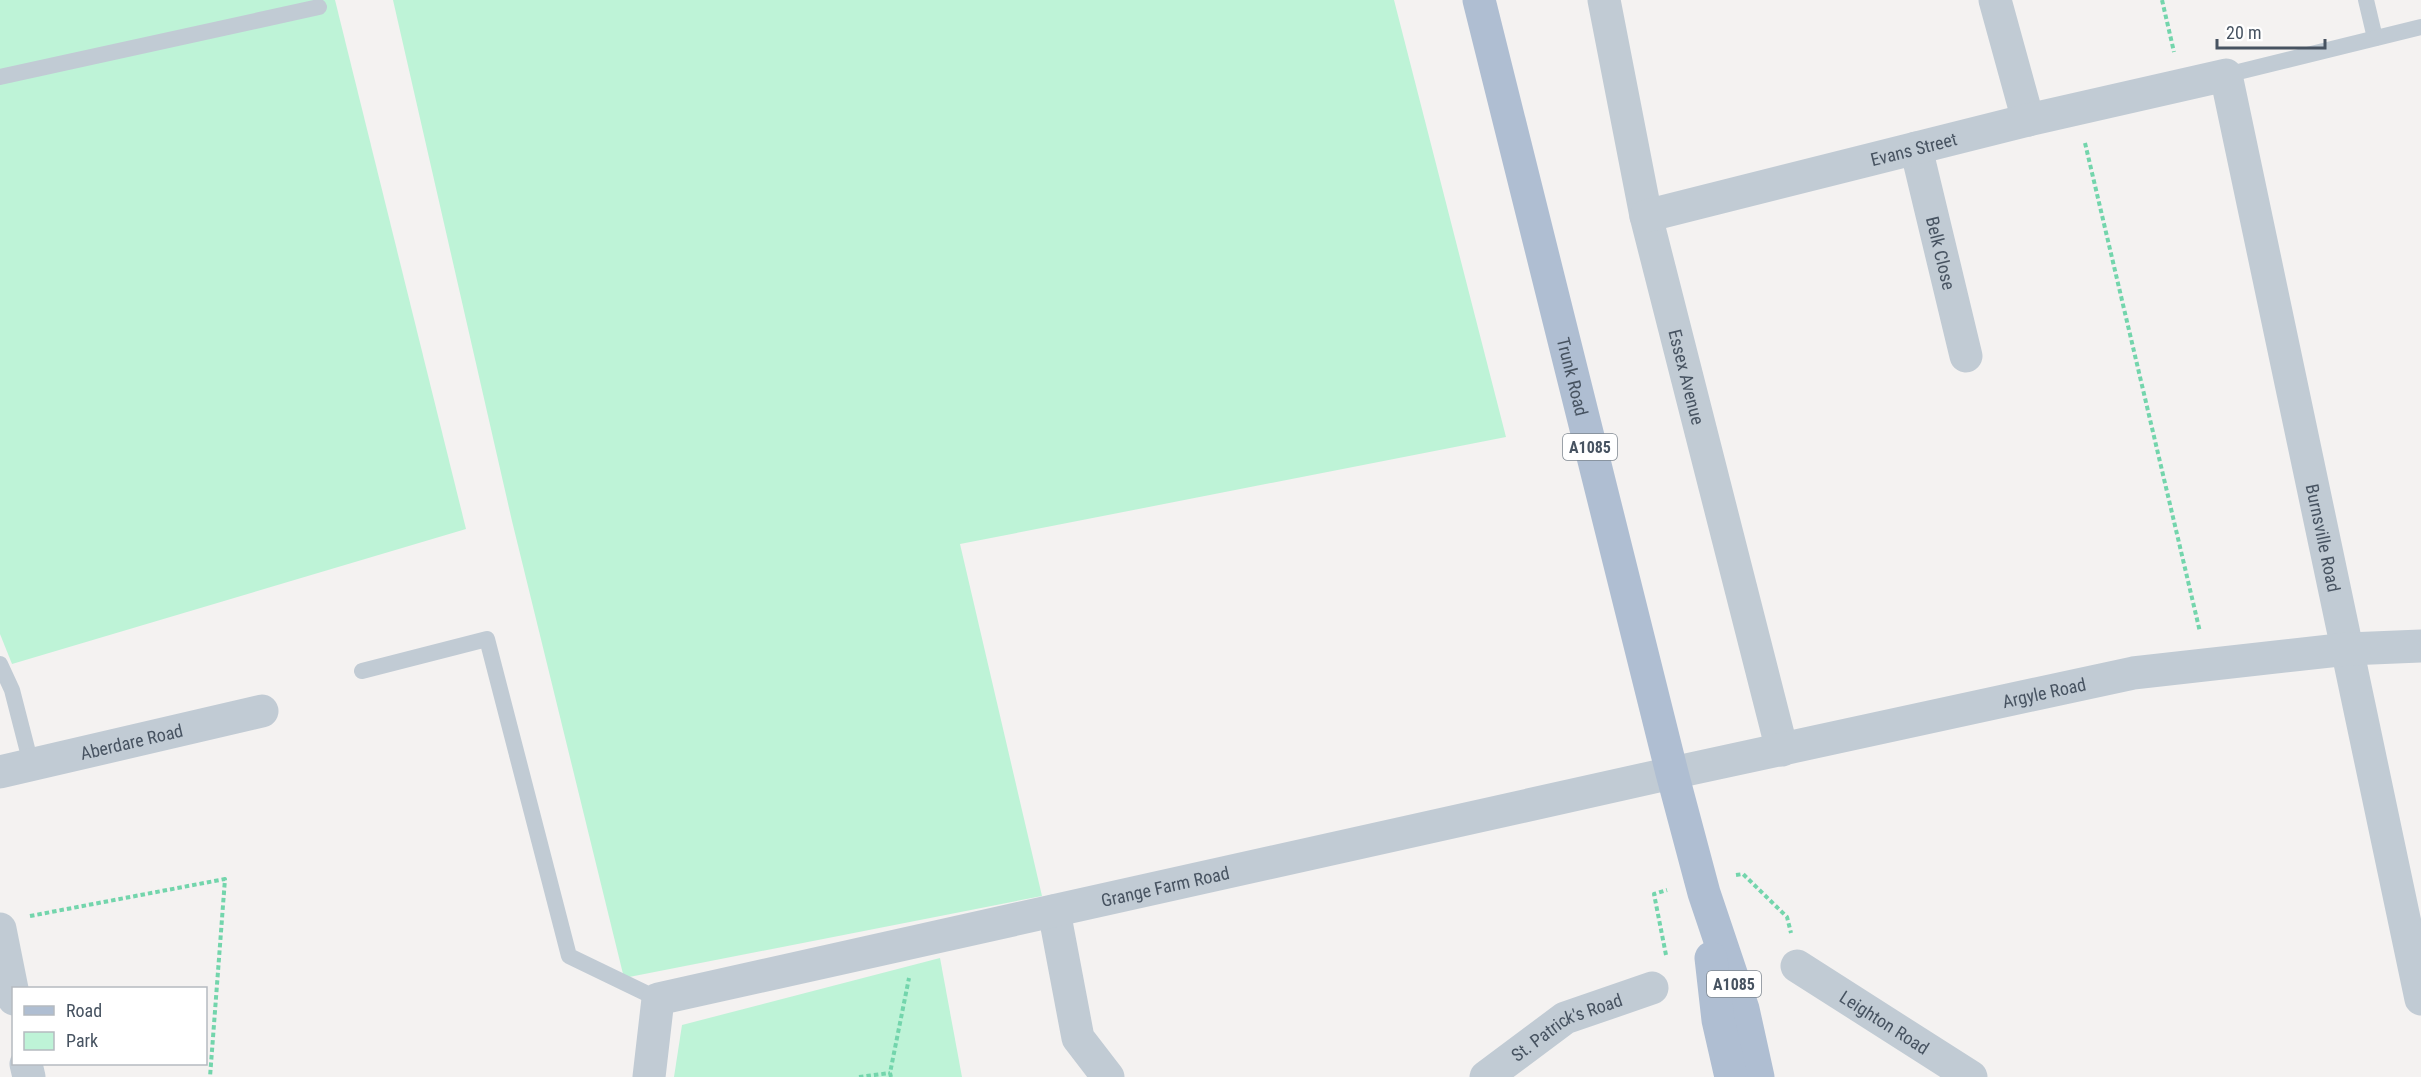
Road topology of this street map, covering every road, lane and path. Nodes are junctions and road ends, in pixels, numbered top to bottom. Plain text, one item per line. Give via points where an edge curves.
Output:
1 (1479, 0) edge
2 (1604, 0) edge
3 (1995, 0) edge
4 (2162, 0) edge
5 (2366, 0) edge
6 (319, 7) dead end
7 (2421, 27) edge
8 (2375, 38) junction
9 (2226, 75) junction
10 (0, 76) edge
11 (2181, 85) junction
12 (2077, 108) junction
13 (2028, 120) junction
14 (1916, 148) junction
15 (1646, 216) junction
16 (1966, 356) dead end
17 (2421, 646) edge
18 (2348, 649) junction
19 (0, 664) edge
20 (2208, 664) junction
21 (362, 671) dead end
22 (262, 711) dead end
23 (1782, 750) junction
24 (15, 768) edge
25 (1672, 773) junction
26 (1704, 893) junction
27 (1054, 911) junction
28 (11, 923) edge
29 (916, 941) junction
30 (1797, 966) dead end
31 (14, 987) edge
32 (1652, 988) dead end
33 (658, 999) junction
34 (2421, 999) edge
35 (891, 1075) edge
36 (210, 1077) edge
37 (649, 1077) edge
38 (859, 1077) edge
39 (1108, 1077) edge
40 (1486, 1077) edge
41 (1731, 1077) edge
42 (1758, 1077) edge
43 (1971, 1077) edge

1 - 25 main road, Trunk Road / A1085
2 - 15 street, Essex Avenue
3 - 13 street
4 - 11 path
5 - 8 lane
6 - 10 lane
7 - 8 lane
8 - 9 lane
9 - 11 street, Evans Street
9 - 18 street, Burnsville Road
11 - 12 street, Evans Street
12 - 13 street, Evans Street
12 - 20 path
13 - 14 street, Evans Street
14 - 15 street, Evans Street
14 - 16 street, Belk Close
15 - 23 street, Essex Avenue
17 - 18 street, Argyle Road
18 - 20 street, Argyle Road
18 - 34 street, Burnsville Road
19 - 24 lane via 12,690
20 - 23 street, Argyle Road via 2133,673
21 - 33 lane via 487,639 569,956
22 - 24 street, Aberdare Road
23 - 25 street, Argyle Road
25 - 26 main road, Trunk Road / A1085
25 - 27 street, Grange Farm Road
26 - 41 main road, A1085 via 1718,1020
26 - 42 main road, A1085 via 1743,1009
27 - 29 street, Grange Farm Road
27 - 39 street via 1078,1038
28 - 31 street
28 - 36 path via 225,879
29 - 33 street, Grange Farm Road
29 - 35 path
30 - 43 street, Leighton Road
32 - 40 street, St. Patrick's Road via 1565,1018
33 - 37 street
35 - 38 path

